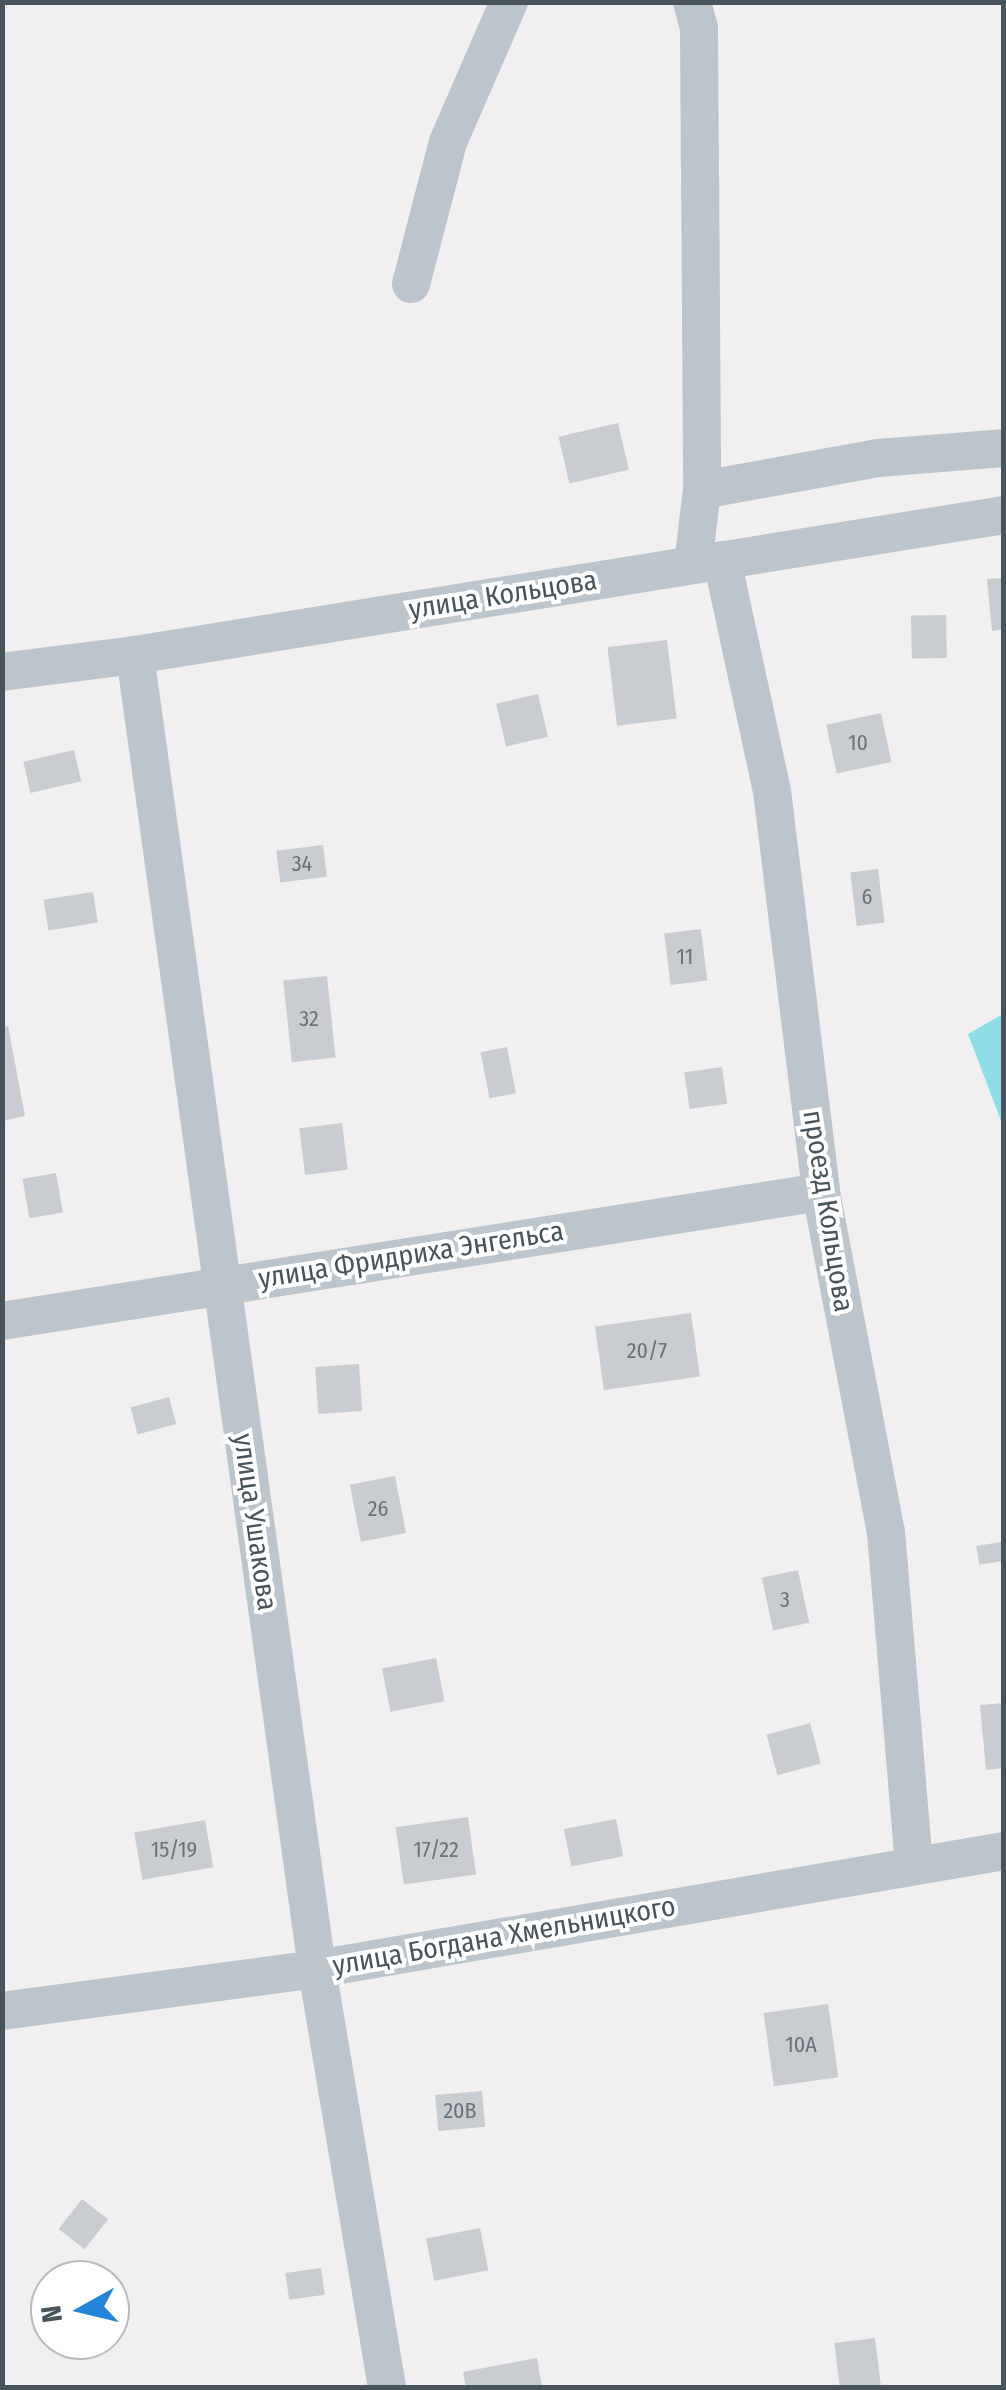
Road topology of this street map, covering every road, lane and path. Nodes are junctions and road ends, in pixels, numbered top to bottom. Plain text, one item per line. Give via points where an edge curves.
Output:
1 (509, 2) edge
2 (692, 2) edge
3 (410, 284) dead end
4 (1004, 448) edge
5 (702, 490) junction
6 (1004, 515) edge
7 (708, 562) junction
8 (136, 655) junction
9 (2, 672) edge
10 (821, 1192) junction
11 (222, 1284) junction
12 (2, 1321) edge
13 (1004, 1851) edge
14 (914, 1864) junction
15 (317, 1969) junction
16 (2, 2011) edge
17 (387, 2388) edge

1 - 3 street via 448,142
2 - 5 street, проезд Кольцова via 700,28
4 - 5 street via 878,458
5 - 7 street, проезд Кольцова
6 - 7 street, улица Кольцова
7 - 8 street, улица Кольцова
7 - 10 street, проезд Кольцова via 772,791
8 - 9 street, улица Кольцова
8 - 11 street, улица Ушакова
10 - 11 street, улица Фридриха Энгельса
10 - 14 street, проезд Кольцова via 886,1532
11 - 12 street, улица Фридриха Энгельса
11 - 15 street, улица Ушакова
13 - 14 street, улица Богдана Хмельницкого
14 - 15 street, улица Богдана Хмельницкого
15 - 16 street, улица Богдана Хмельницкого
15 - 17 street, улица Ушакова

